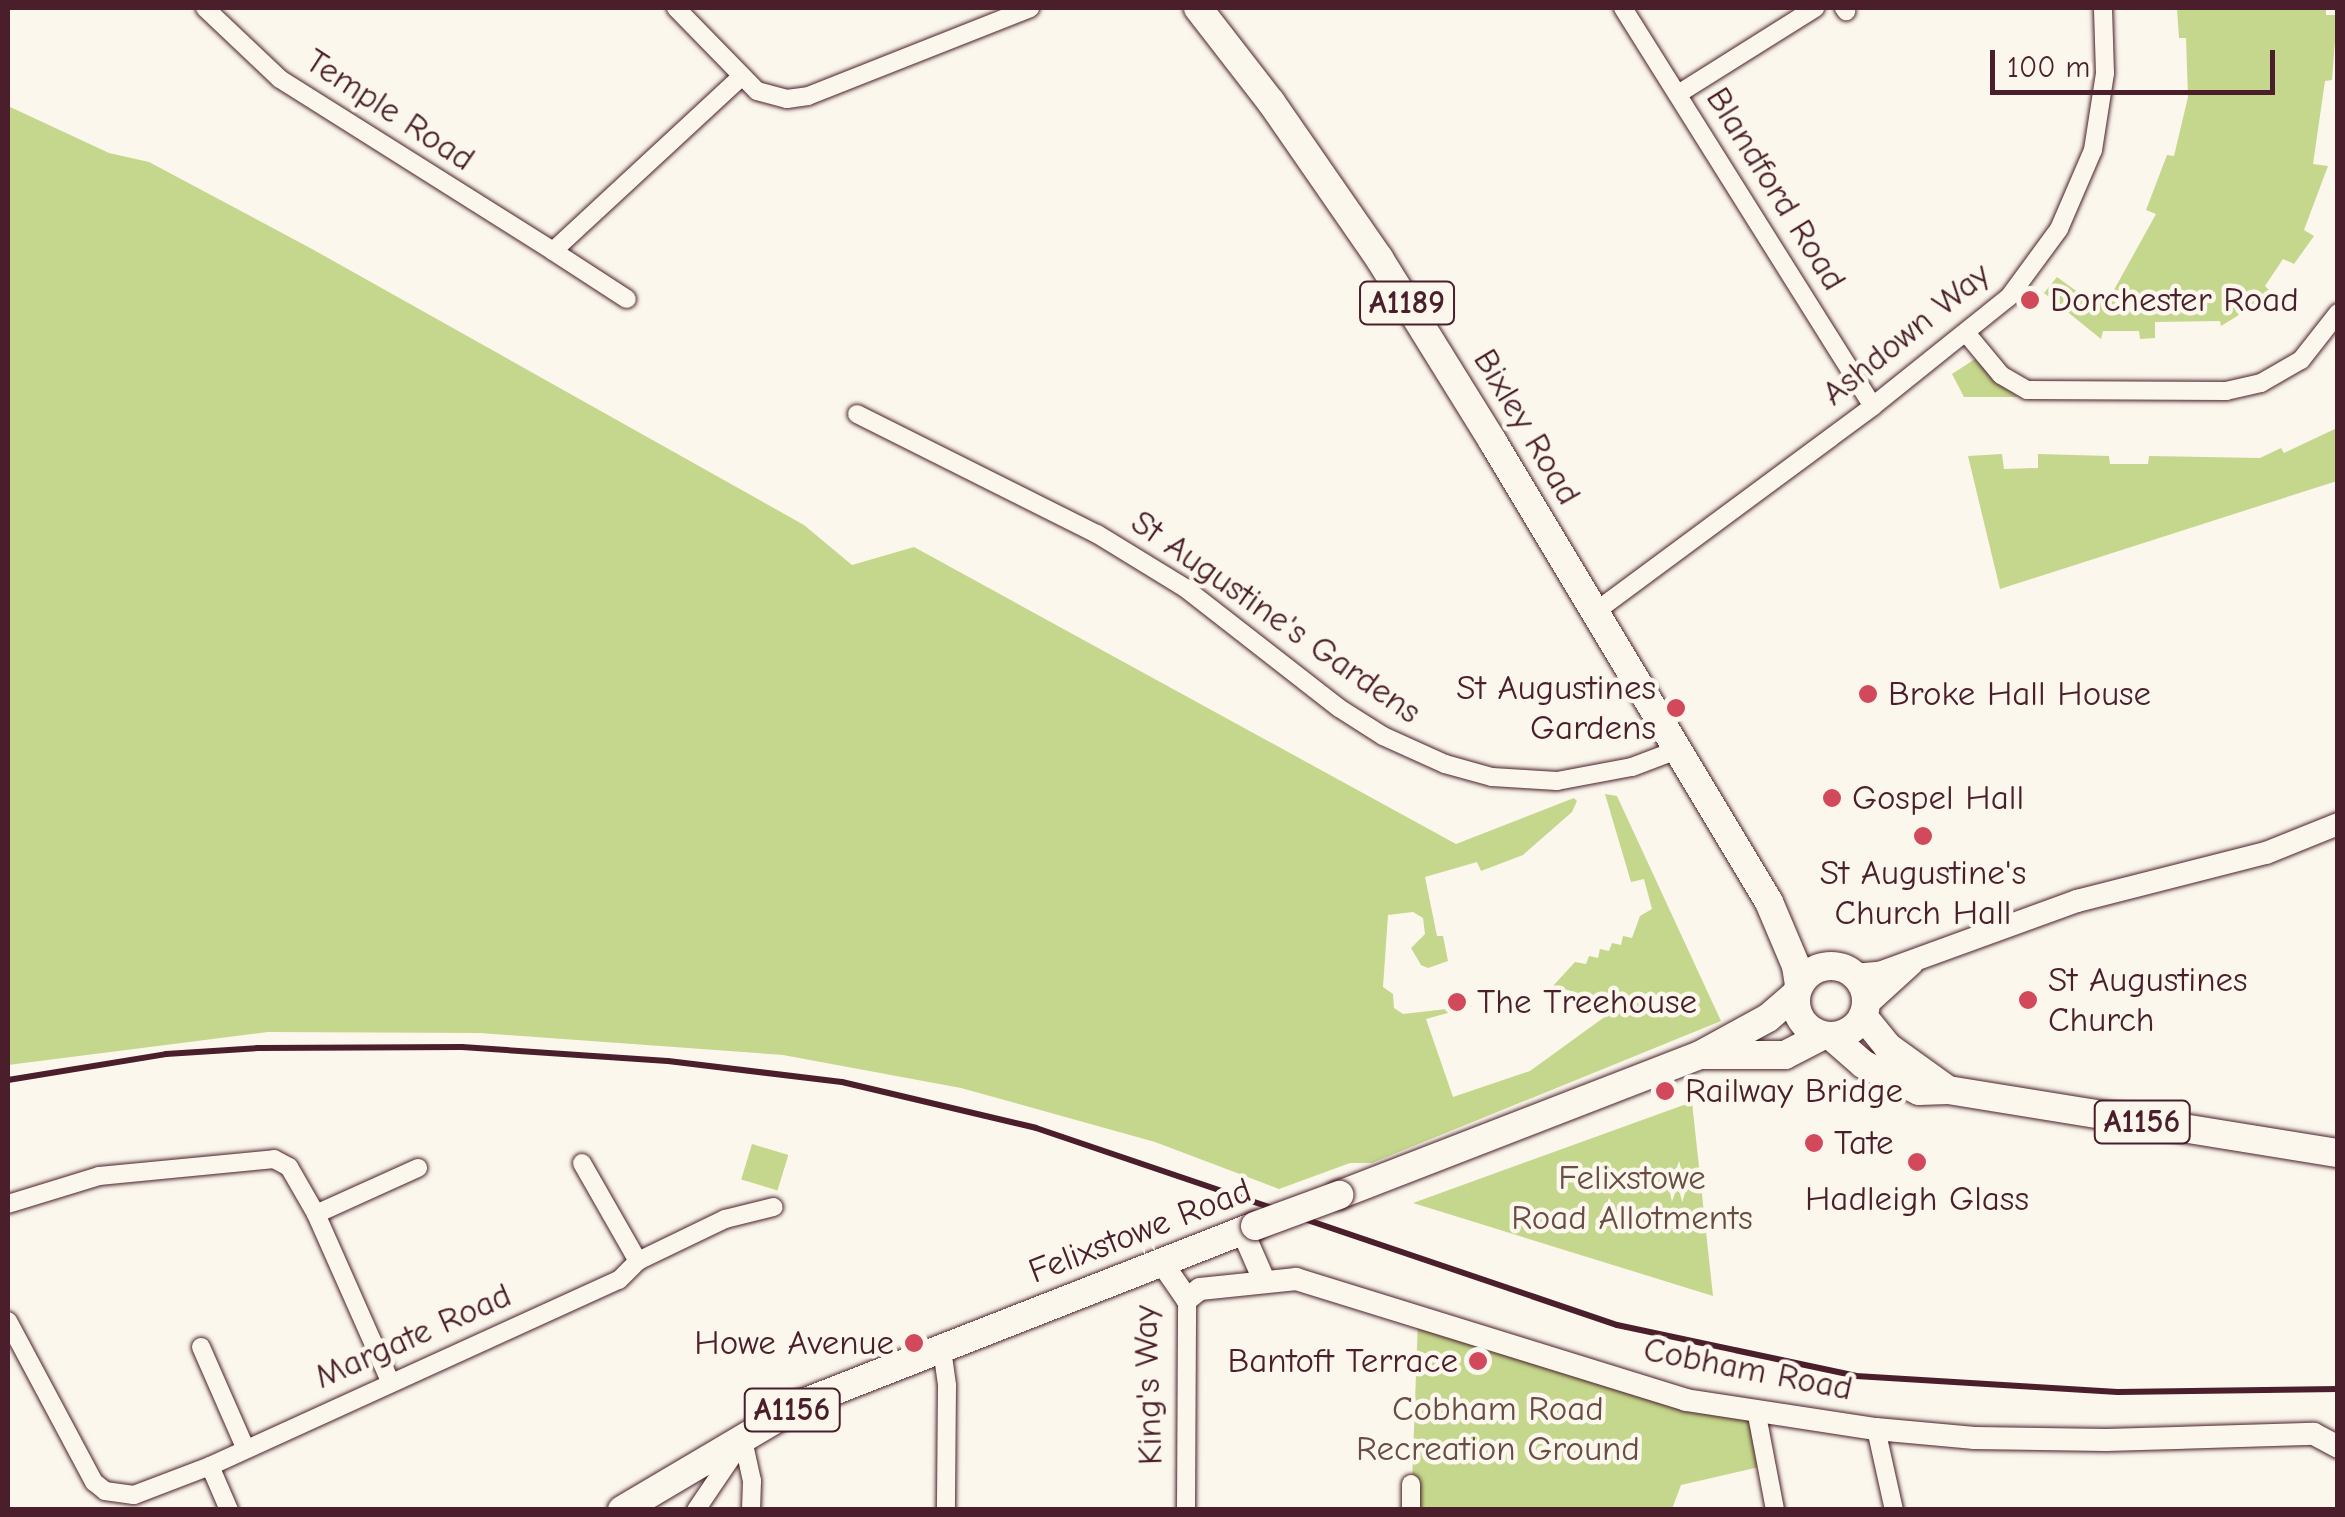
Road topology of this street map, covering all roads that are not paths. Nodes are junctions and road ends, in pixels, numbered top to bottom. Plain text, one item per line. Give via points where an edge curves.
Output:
1 (204, 8) edge
2 (676, 8) edge
3 (1030, 8) edge
4 (1198, 8) edge
5 (1623, 8) edge
6 (1814, 8) edge
7 (2102, 8) edge
8 (741, 78) junction
9 (1678, 94) junction
10 (553, 251) junction
11 (627, 299) dead end
12 (2338, 313) edge
13 (1967, 334) junction
14 (1873, 406) junction
15 (857, 414) dead end
16 (1595, 612) junction
17 (1677, 750) junction
18 (2338, 824) edge
19 (1769, 902) junction
20 (1918, 957) junction
21 (1844, 970) junction
22 (1797, 990) junction
23 (1864, 1011) junction
24 (1826, 1036) junction
25 (1700, 1055) junction
26 (1948, 1090) junction
27 (2338, 1153) edge
28 (582, 1163) dead end
29 (418, 1168) dead end
30 (8, 1204) edge
31 (774, 1208) dead end
32 (316, 1214) junction
33 (1249, 1228) junction
34 (638, 1261) junction
35 (1162, 1263) junction
36 (1264, 1280) junction
37 (1187, 1299) junction
38 (8, 1321) edge
39 (202, 1347) dead end
40 (942, 1349) junction
41 (390, 1381) junction
42 (1756, 1410) junction
43 (1876, 1429) junction
44 (742, 1440) junction
45 (2338, 1446) edge
46 (244, 1447) junction
47 (210, 1466) junction
48 (1411, 1484) dead end
49 (229, 1510) edge
50 (622, 1510) edge
51 (696, 1510) edge
52 (752, 1510) edge
53 (946, 1510) edge
54 (1186, 1510) edge
55 (1412, 1510) edge
56 (1774, 1510) edge
57 (1894, 1510) edge

1 - 10 street, Temple Road via 280,79
2 - 8 street
3 - 8 street via 808,96 772,98
4 - 16 main road, Bixley Road / A1189 via 1380,258
5 - 9 street, Blandford Road
6 - 9 street
7 - 13 street, Ashdown Way via 2102,108 2076,196 2036,264
8 - 10 street
9 - 14 street, Blandford Road
10 - 11 street, Temple Road
12 - 13 street via 2301,360 2261,383 2226,391 2026,390 2001,376
13 - 14 street, Ashdown Way
14 - 16 street, Ashdown Way
15 - 17 street, St Augustine's Gardens via 1097,534 1185,588 1354,717 1445,764 1492,777 1558,781 1632,767
16 - 17 main road, Bixley Road / A1189
17 - 19 main road, Bixley Road / A1189
18 - 20 street via 2266,852 2078,901
19 - 21 main road, Bixley Road / A1189
19 - 22 main road, Bixley Road / A1189 via 1796,966
20 - 21 street via 1879,973
20 - 23 street
21 - 22 main road via 1813,970
21 - 23 main road via 1865,994
22 - 24 main road via 1798,1016
22 - 25 main road, Felixstowe Road / A1156 via 1768,1018
23 - 24 main road via 1850,1031
23 - 26 main road, A1156 via 1888,1047
24 - 25 main road, Felixstowe Road / A1156 via 1785,1055
24 - 26 main road, A1156 via 1892,1081 1918,1091
25 - 33 main road, Felixstowe Road / A1156, bridge
26 - 27 main road, A1156
28 - 34 street
29 - 32 street
30 - 32 street via 99,1176 252,1158 289,1167
31 - 34 street, Margate Road via 725,1219
32 - 41 street
33 - 35 main road, Felixstowe Road / A1156
33 - 36 street
34 - 41 street, Margate Road via 618,1280
35 - 37 street, King's Way
35 - 40 main road, Felixstowe Road / A1156
36 - 37 street, Cobham Road via 1200,1289
36 - 42 street, Cobham Road via 1296,1279 1686,1400
37 - 54 street, King's Way
38 - 47 street, Margate Road via 85,1471 104,1490 134,1495
39 - 46 street
40 - 44 main road, Felixstowe Road / A1156 via 803,1403
40 - 53 street
41 - 46 street, Margate Road
42 - 43 street, Cobham Road
42 - 56 street
43 - 45 street, Cobham Road via 2106,1440 2314,1434
43 - 57 street
44 - 50 main road, Felixstowe Road / A1156
44 - 51 street
44 - 52 street
46 - 47 street, Margate Road
47 - 49 street
48 - 55 street

